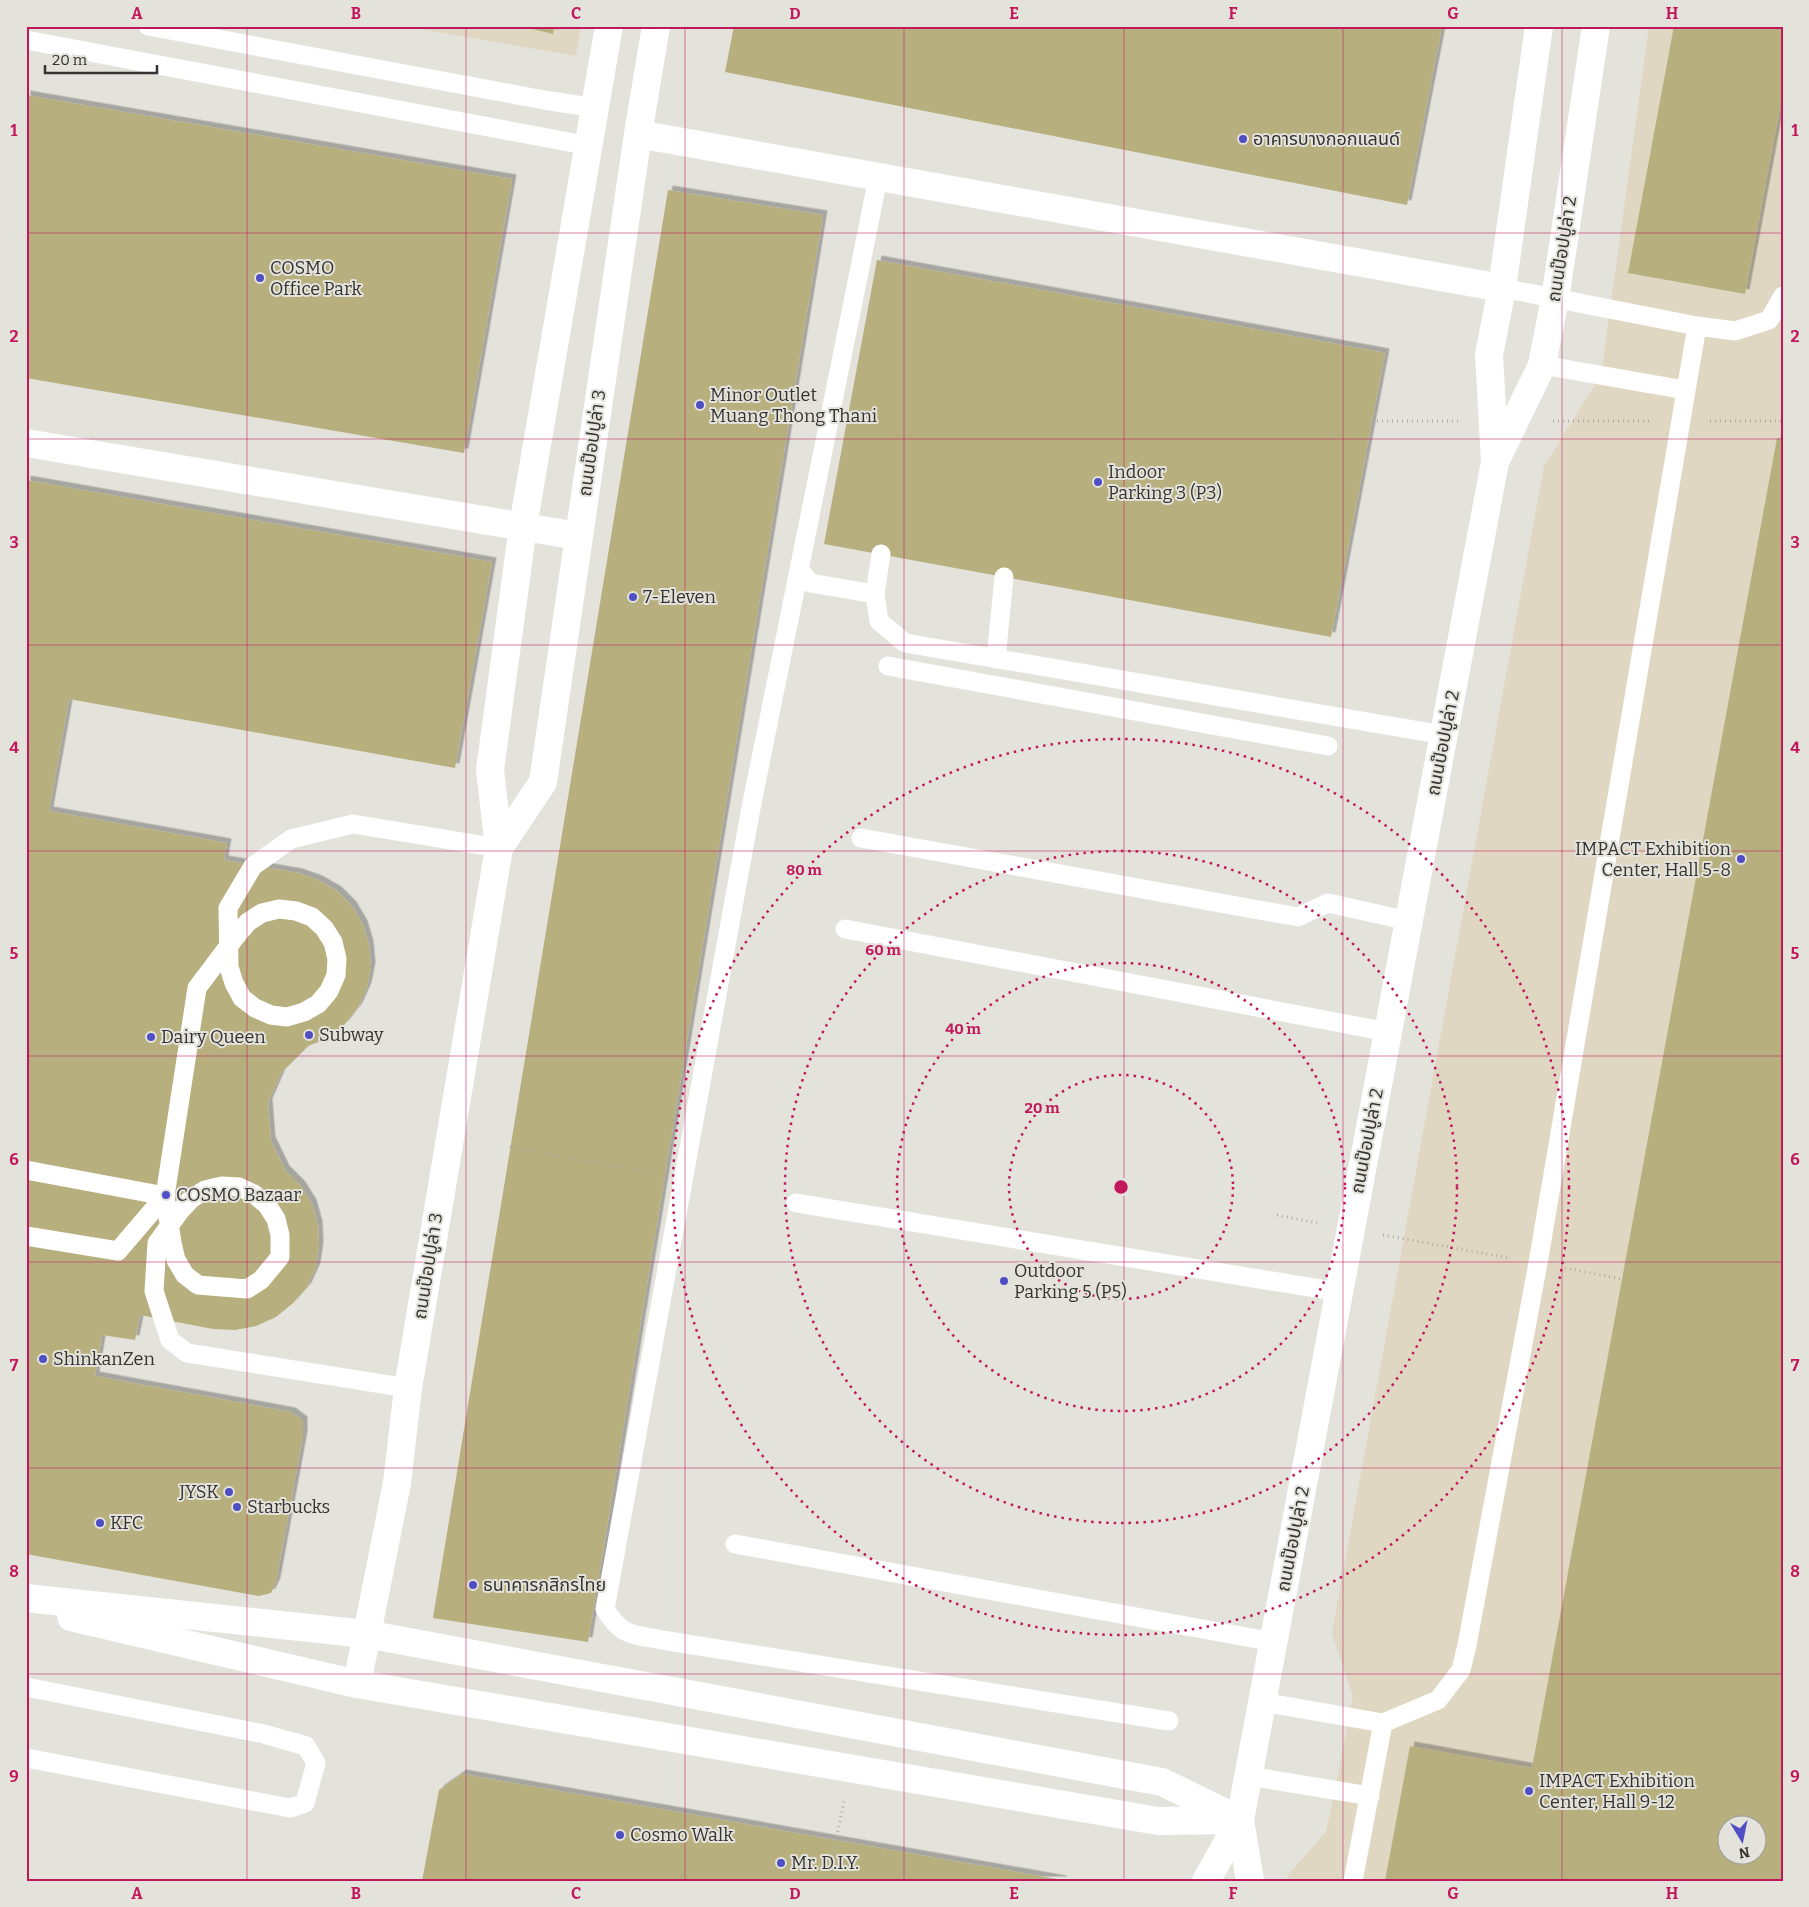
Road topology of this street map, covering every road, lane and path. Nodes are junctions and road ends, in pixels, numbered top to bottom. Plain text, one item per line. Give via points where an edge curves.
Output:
1 (148, 26) edge
2 (609, 26) edge
3 (656, 26) edge
4 (1539, 26) edge
5 (1596, 26) edge
6 (26, 40) edge
7 (596, 108) junction
8 (638, 134) junction
9 (590, 146) junction
10 (878, 178) junction
11 (1502, 288) junction
12 (1783, 296) edge
13 (1555, 299) junction
14 (1697, 326) junction
15 (1542, 365) junction
16 (1685, 390) junction
17 (1372, 421) dead end
18 (1460, 421) dead end
19 (1548, 421) dead end
20 (1656, 421) dead end
21 (1704, 421) dead end
22 (1783, 421) edge
23 (26, 443) edge
24 (1495, 462) junction
25 (523, 526) junction
26 (578, 536) junction
27 (881, 554) dead end
28 (800, 570) junction
29 (1004, 577) dead end
30 (875, 594) junction
31 (996, 659) junction
32 (888, 666) dead end
33 (1444, 735) junction
34 (1328, 746) dead end
35 (861, 838) dead end
36 (499, 848) junction
37 (1409, 921) junction
38 (845, 929) dead end
39 (1388, 1032) junction
40 (510, 1147) dead end
41 (26, 1170) edge
42 (665, 1174) dead end
43 (165, 1196) junction
44 (796, 1203) dead end
45 (1277, 1215) dead end
46 (1351, 1229) junction
47 (26, 1236) edge
48 (1538, 1263) junction
49 (1622, 1279) dead end
50 (1339, 1292) junction
51 (408, 1388) junction
52 (735, 1544) dead end
53 (26, 1598) edge
54 (26, 1607) edge
55 (366, 1634) junction
56 (1274, 1642) junction
57 (357, 1684) junction
58 (26, 1687) edge
59 (1262, 1702) junction
60 (1169, 1721) dead end
61 (1383, 1723) junction
62 (26, 1758) edge
63 (851, 1769) junction
64 (1248, 1776) junction
65 (1370, 1796) junction
66 (1240, 1820) junction
67 (828, 1881) edge
68 (1206, 1881) edge
69 (1250, 1881) edge
70 (1353, 1881) edge

1 - 7 lane
2 - 7 street, ถนนป๊อปปูล่า 3
3 - 8 street, ถนนป๊อปปูล่า 3
4 - 11 street, ถนนป๊อปปูล่า 2
5 - 13 street, ถนนป๊อปปูล่า 2
6 - 9 lane
7 - 9 street, ถนนป๊อปปูล่า 3
8 - 10 street
8 - 26 street, ถนนป๊อปปูล่า 3
9 - 25 street, ถนนป๊อปปูล่า 3
10 - 11 street
10 - 28 lane
11 - 13 lane
11 - 24 street, ถนนป๊อปปูล่า 2 via 1489,355
12 - 14 lane via 1769,320 1735,331
13 - 14 lane
13 - 15 street, ถนนป๊อปปูล่า 2
14 - 16 lane
15 - 16 lane
15 - 24 street, ถนนป๊อปปูล่า 2
16 - 48 lane
17 - 18 path
19 - 20 path
21 - 22 path
23 - 25 street
24 - 33 street, ถนนป๊อปปูล่า 2
25 - 26 street
25 - 36 street, ถนนป๊อปปูล่า 3 via 490,770
26 - 36 street, ถนนป๊อปปูล่า 3 via 542,782
27 - 30 lane
28 - 30 lane via 810,583
28 - 60 lane via 732,909 605,1608 614,1624 626,1633
29 - 31 lane
30 - 31 lane via 879,621 905,643
31 - 33 lane
32 - 34 lane
33 - 37 street, ถนนป๊อปปูล่า 2
35 - 37 lane via 1298,917 1328,903
36 - 43 lane via 353,824 291,839 254,866 228,908 228,918 229,928 229,938 229,947 230,967 242,998 270,1015 287,1017 318,1004 336,975 333,942 312,917 279,909 262,913 237,935 232,942 226,950 198,988
36 - 51 street, ถนนป๊อปปูล่า 3
37 - 39 street, ถนนป๊อปปูล่า 2
38 - 39 lane
39 - 46 street, ถนนป๊อปปูล่า 2
40 - 42 path
41 - 43 lane
43 - 47 lane via 118,1251
43 - 51 lane via 170,1225 172,1244 176,1260 185,1275 198,1285 247,1289 261,1280 280,1257 280,1235 276,1219 267,1205 239,1187 205,1190 191,1199 180,1211 174,1219 168,1227 157,1243 154,1291 170,1340 187,1353
44 - 50 lane
45 - 46 path
46 - 48 path
46 - 50 street, ถนนป๊อปปูล่า 2
48 - 49 path
48 - 61 lane via 1460,1670 1438,1700
50 - 56 street, ถนนป๊อปปูล่า 2
51 - 55 street, ถนนป๊อปปูล่า 3 via 397,1483
52 - 56 lane
53 - 55 street
54 - 57 street
55 - 57 street, ถนนป๊อปปูล่า 3
55 - 66 street via 1162,1782
56 - 59 street, ถนนป๊อปปูล่า 2
57 - 63 street
58 - 62 lane via 264,1734 306,1746 316,1764 305,1802 290,1808
59 - 61 lane
59 - 64 street, ถนนป๊อปปูล่า 2
61 - 65 lane
63 - 66 street via 1158,1822
63 - 67 path
64 - 65 lane
64 - 66 street, ถนนป๊อปปูล่า 2
65 - 70 lane
66 - 68 street, ถนนป๊อปปูล่า 2
66 - 69 street, ถนนป๊อปปูล่า 2

